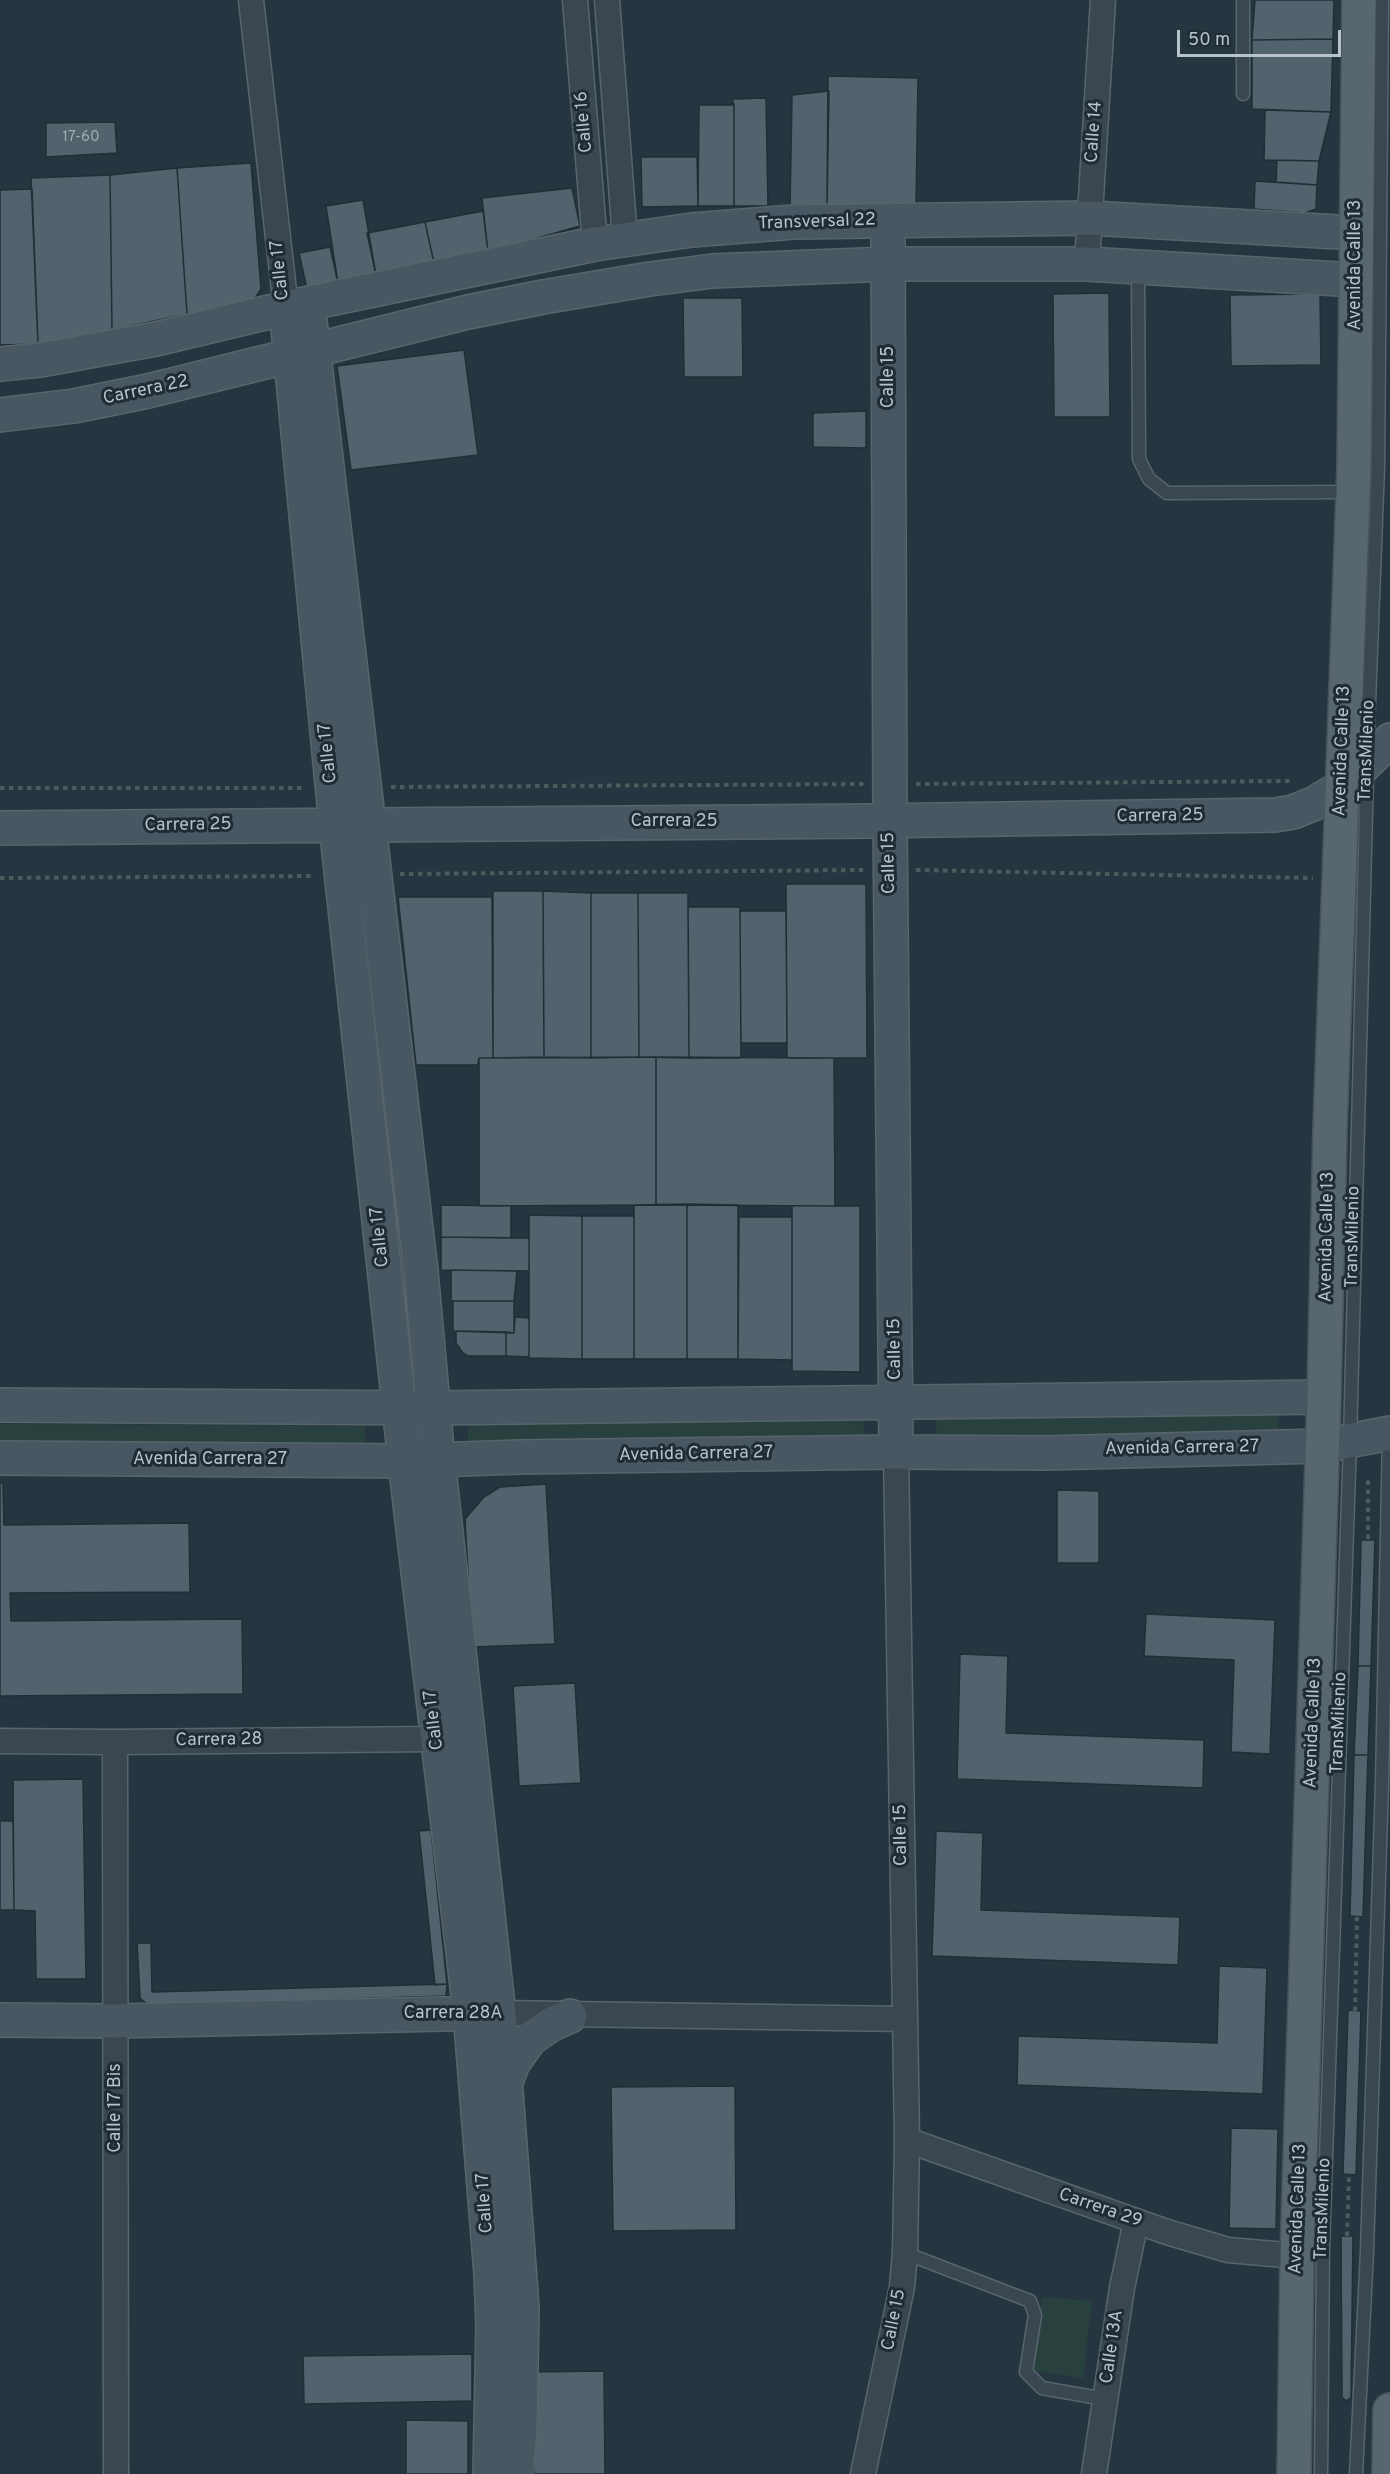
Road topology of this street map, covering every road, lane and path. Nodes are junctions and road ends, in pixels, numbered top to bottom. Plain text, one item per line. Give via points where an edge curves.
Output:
1 (251, 0) edge
2 (575, 0) edge
3 (607, 0) edge
4 (1103, 0) edge
5 (1243, 0) edge
6 (1359, 0) edge
7 (1382, 0) edge
8 (1243, 94) dead end
9 (1090, 218) junction
10 (888, 220) junction
11 (1356, 232) junction
12 (610, 242) junction
13 (888, 264) junction
14 (1087, 264) junction
15 (1138, 266) junction
16 (1356, 280) junction
17 (297, 306) junction
18 (302, 353) junction
19 (0, 364) edge
20 (0, 415) edge
21 (1352, 492) junction
22 (1379, 751) edge
23 (1300, 781) dead end
24 (891, 784) junction
25 (348, 787) junction
26 (1342, 787) junction
27 (0, 788) edge
28 (890, 821) junction
29 (368, 824) junction
30 (336, 825) junction
31 (0, 828) edge
32 (890, 869) junction
33 (374, 874) junction
34 (341, 876) junction
35 (0, 878) edge
36 (1321, 878) dead end
37 (1324, 1397) junction
38 (897, 1404) junction
39 (0, 1405) edge
40 (399, 1407) junction
41 (435, 1408) junction
42 (1390, 1418) edge
43 (1390, 1433) edge
44 (1336, 1444) junction
45 (896, 1452) junction
46 (0, 1458) edge
47 (438, 1460) junction
48 (405, 1461) junction
49 (1368, 1479) dead end
50 (1368, 1540) dead end
51 (438, 1739) junction
52 (0, 1741) edge
53 (115, 1742) junction
54 (1357, 1917) dead end
55 (1354, 2011) dead end
56 (484, 2013) junction
57 (570, 2016) junction
58 (905, 2019) junction
59 (0, 2020) edge
60 (116, 2021) junction
61 (506, 2082) junction
62 (907, 2140) junction
63 (1349, 2175) dead end
64 (1136, 2221) junction
65 (1347, 2236) dead end
66 (905, 2253) junction
67 (1298, 2256) junction
68 (1106, 2398) junction
69 (1390, 2410) edge
70 (116, 2474) edge
71 (490, 2474) edge
72 (516, 2474) edge
73 (863, 2474) edge
74 (1094, 2474) edge
75 (1294, 2474) edge
76 (1321, 2474) edge
77 (1356, 2474) edge
78 (1389, 2474) edge

1 - 17 street, Calle 17
2 - 12 street, Calle 16
3 - 12 street, Calle 16
4 - 9 street, Calle 14
5 - 8 lane
6 - 11 main road, Avenida Calle 13
7 - 22 lane, TransMilenio
9 - 10 street, Transversal 22
9 - 11 street, Transversal 22
9 - 14 street, Calle 14
10 - 12 street, Transversal 22 via 692,230
10 - 13 street, Calle 15
11 - 16 main road, Avenida Calle 13
12 - 17 street, Transversal 22
13 - 14 street
13 - 18 street via 713,271 650,279 468,312
13 - 24 street, Calle 15
14 - 15 street
15 - 16 street
15 - 21 lane via 1139,459 1149,479 1167,493
16 - 21 main road, Avenida Calle 13
17 - 18 street, Calle 17
17 - 19 street via 156,339
18 - 20 street, Carrera 22 via 148,392
18 - 25 street, Calle 17
21 - 26 main road, Avenida Calle 13
22 - 26 street, Carrera 25
22 - 44 lane, TransMilenio
23 - 24 path
24 - 25 path
24 - 28 street, Calle 15
25 - 27 path
25 - 29 street, Calle 17
25 - 30 street, Calle 17
26 - 28 street, Carrera 25 via 1313,804 1275,815
26 - 37 main road, Avenida Calle 13
28 - 29 street, Carrera 25
28 - 32 street, Calle 15
29 - 30 street, Carrera 25
29 - 33 street, Calle 17
30 - 31 street, Carrera 25
30 - 34 street, Calle 17
32 - 33 path
32 - 36 path
32 - 38 street, Calle 15
33 - 41 street, Calle 17
34 - 35 path
34 - 40 street, Calle 17
37 - 38 street
37 - 44 main road, Avenida Calle 13
38 - 41 street
38 - 45 street, Calle 15
39 - 40 street
40 - 41 street
40 - 48 street, Calle 17
41 - 47 street, Calle 17
42 - 43 lane
43 - 44 street, Avenida Carrera 27
43 - 77 lane via 1368,2227
44 - 45 street, Avenida Carrera 27 via 1046,1453
44 - 67 main road, Avenida Calle 13
44 - 76 lane, TransMilenio
45 - 47 street, Avenida Carrera 27
45 - 58 street, Calle 15
46 - 48 street, Avenida Carrera 27
47 - 48 street, Avenida Carrera 27
47 - 56 street, Calle 17
48 - 51 street, Calle 17
49 - 50 path
51 - 53 street, Carrera 28
51 - 56 street, Calle 17
52 - 53 street, Carrera 28
53 - 60 street, Calle 17 Bis
54 - 55 path
56 - 57 street, Carrera 28A
56 - 60 street, Carrera 28A
56 - 61 street, Calle 17
56 - 71 street, Calle 17 via 492,2295
57 - 58 street, Carrera 28A
57 - 61 street via 530,2039 513,2063
58 - 62 street, Calle 15
59 - 60 street, Carrera 28A
60 - 70 street, Calle 17 Bis
61 - 72 street, Calle 17 via 522,2307
62 - 64 street, Carrera 29
62 - 66 street, Calle 15
63 - 65 path
64 - 67 street, Carrera 29 via 1228,2250
64 - 68 street, Calle 13A
66 - 68 lane via 1030,2301 1035,2314 1026,2372 1042,2388
66 - 73 street, Calle 15 via 903,2287
67 - 75 main road, Avenida Calle 13
68 - 74 street, Calle 13A
69 - 78 main road

